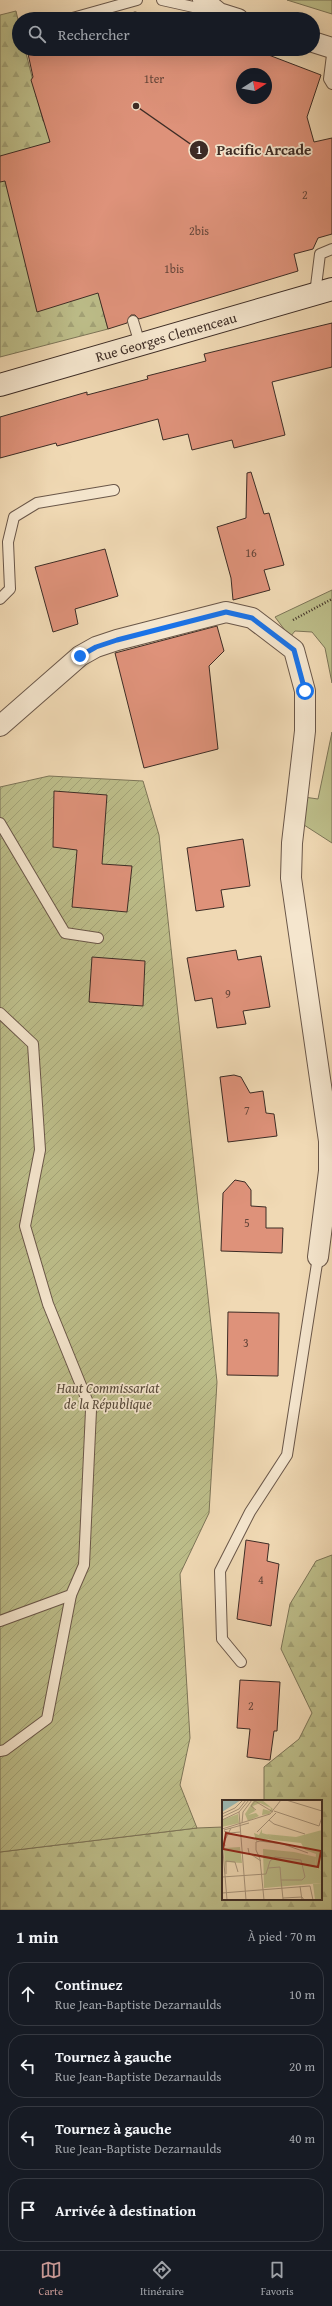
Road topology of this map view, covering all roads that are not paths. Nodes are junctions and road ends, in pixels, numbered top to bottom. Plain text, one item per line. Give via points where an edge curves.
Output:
1 (137, 0) edge
2 (162, 0) edge
3 (203, 0) edge
4 (94, 12) edge
5 (216, 12) edge
6 (218, 12) edge
7 (320, 44) edge
8 (332, 48) edge
9 (332, 55) edge
10 (332, 84) edge
11 (332, 249) edge
12 (324, 292) edge
13 (133, 321) dead end
14 (140, 344) junction
15 (0, 385) edge
16 (114, 490) dead end
17 (0, 599) edge
18 (0, 726) edge
19 (0, 822) edge
20 (98, 938) dead end
21 (0, 1013) edge
22 (318, 1257) joint
23 (71, 1595) junction
24 (0, 1621) edge
25 (241, 1662) dead end
26 (0, 1751) edge

1 - 4 lane
2 - 5 lane via 185,3
3 - 6 street
7 - 8 street
9 - 10 lane via 329,79
11 - 12 lane via 320,254
12 - 14 street, Rue Georges Clemenceau
13 - 14 lane
14 - 15 street, Rue Georges Clemenceau
16 - 17 lane via 37,503 14,517 8,542 10,589
18 - 22 street via 80,656 110,642 226,612 252,618 294,650 305,691 305,731 292,843 291,878 329,1141 329,1171
19 - 20 lane via 65,933
21 - 23 lane via 33,1044 40,1150 25,1226 48,1304 91,1410 84,1565
22 - 25 lane via 287,1455 250,1512 220,1571 222,1639
23 - 24 lane
23 - 26 lane via 47,1719

